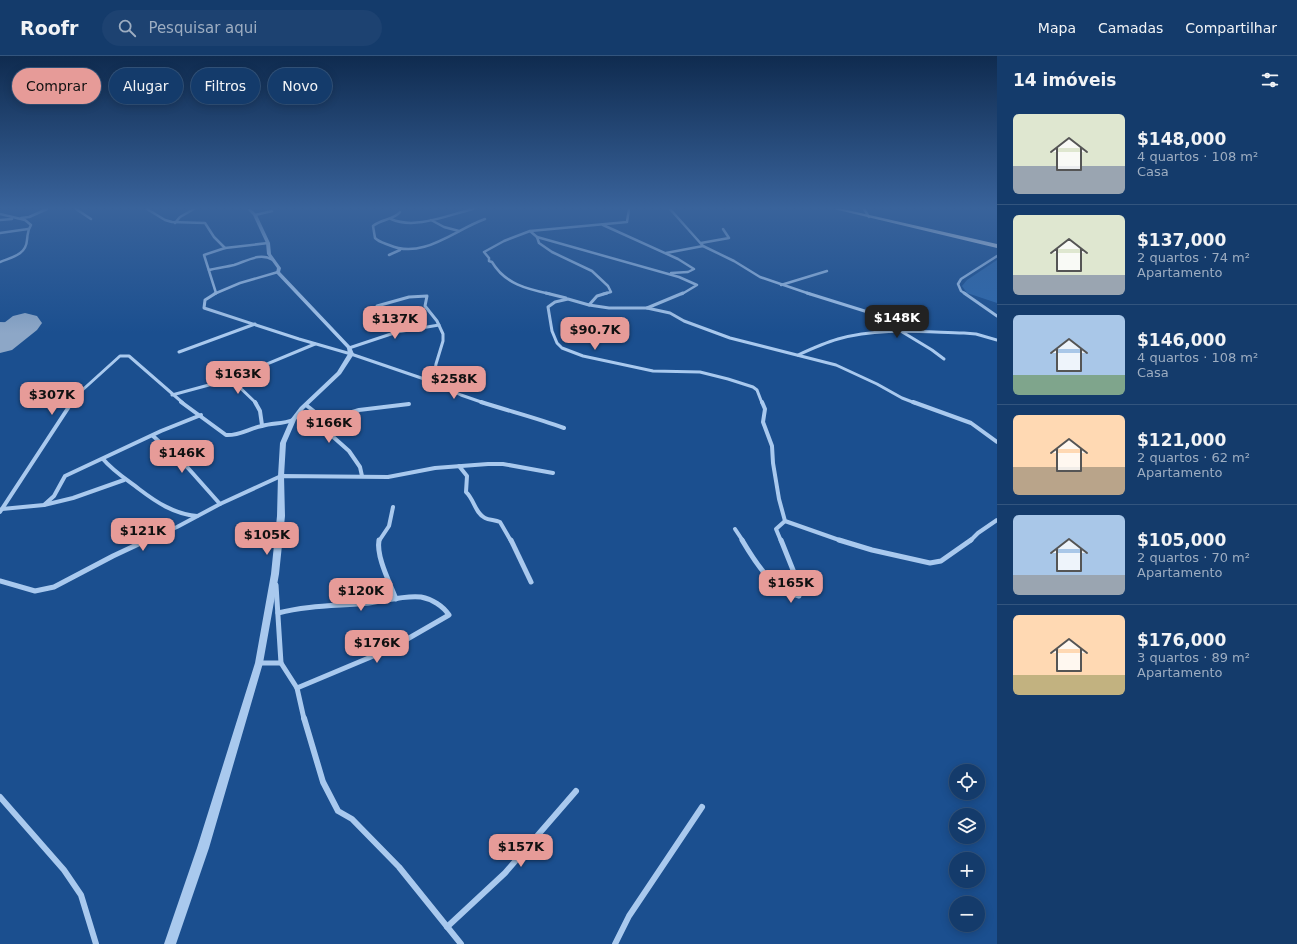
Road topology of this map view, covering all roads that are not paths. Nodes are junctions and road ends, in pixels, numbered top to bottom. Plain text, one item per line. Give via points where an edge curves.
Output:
1 (24, 250) edge
2 (216, 250) edge
3 (269, 250) edge
4 (399, 250) edge
5 (487, 250) edge
6 (550, 250) edge
7 (589, 250) edge
8 (658, 250) edge
9 (680, 250) edge
10 (713, 250) edge
11 (665, 254) junction
12 (389, 255) dead end
13 (997, 256) edge
14 (273, 260) junction
15 (0, 262) edge
16 (209, 270) junction
17 (827, 271) dead end
18 (278, 272) junction
19 (666, 273) junction
20 (780, 285) junction
21 (216, 293) junction
22 (568, 299) junction
23 (589, 305) junction
24 (377, 306) dead end
25 (647, 308) junction
26 (997, 316) edge
27 (255, 324) junction
28 (439, 325) junction
29 (902, 332) junction
30 (997, 340) edge
31 (316, 344) junction
32 (350, 351) junction
33 (179, 352) dead end
34 (798, 355) junction
35 (944, 359) dead end
36 (221, 364) dead end
37 (231, 379) junction
38 (433, 382) junction
39 (172, 395) junction
40 (409, 404) dead end
41 (306, 405) junction
42 (201, 415) junction
43 (293, 420) junction
44 (325, 420) junction
45 (262, 425) junction
46 (564, 428) dead end
47 (153, 436) junction
48 (997, 442) edge
49 (102, 459) junction
50 (459, 466) junction
51 (553, 473) dead end
52 (281, 476) junction
53 (362, 476) junction
54 (124, 480) junction
55 (220, 504) junction
56 (44, 505) junction
57 (392, 507) dead end
58 (1, 511) edge
59 (198, 516) junction
60 (997, 520) edge
61 (785, 521) junction
62 (735, 529) dead end
63 (275, 574) junction
64 (0, 581) edge
65 (531, 582) dead end
66 (396, 599) junction
67 (278, 613) junction
68 (259, 663) junction
69 (281, 663) junction
70 (297, 688) junction
71 (576, 791) dead end
72 (0, 797) edge
73 (702, 807) dead end
74 (447, 927) junction
75 (96, 944) edge
76 (170, 944) edge
77 (461, 944) edge
78 (615, 944) edge

1 - 15 street
2 - 16 street via 204,255
3 - 14 street
4 - 12 street
5 - 22 street via 484,252 489,261 508,280
6 - 23 street via 592,270 608,286 611,292 597,296
7 - 19 street
8 - 11 street
9 - 11 street
10 - 20 street via 760,277
11 - 19 street via 694,269 688,272
13 - 26 street via 961,278 958,284 961,291
14 - 16 street via 262,256
14 - 18 street via 279,268
16 - 21 street
17 - 20 street
18 - 21 street
18 - 32 street
19 - 25 street via 697,285 678,296
20 - 29 street via 871,313
21 - 27 street via 204,302 206,310
22 - 23 street
22 - 61 street via 555,302 548,307 554,339 562,348 583,356 644,370 686,370 710,374 752,387 759,392 765,409 763,422 772,446 776,485
23 - 25 street
24 - 28 street via 406,298 428,296 425,306 435,316
25 - 34 street via 670,314 730,338
27 - 31 street
27 - 33 street
28 - 32 street via 397,332
28 - 38 street via 443,340
29 - 30 street via 976,334
29 - 34 street via 868,332 838,337
29 - 35 street
31 - 32 street
31 - 37 street
32 - 38 street
32 - 41 street via 339,373
34 - 48 street via 836,365 902,398 971,423
36 - 37 street
37 - 39 street
37 - 45 street via 257,403 263,418
38 - 46 street via 461,395
39 - 42 street
39 - 58 street via 129,356 117,358 78,394
40 - 44 street via 359,410
41 - 43 street
41 - 44 street
42 - 45 street via 229,436
42 - 47 street
43 - 45 street via 284,424
43 - 52 street via 283,443
44 - 53 street via 331,435 350,451 360,467
47 - 49 street
47 - 55 street via 196,475
49 - 54 street
49 - 56 street via 65,476 54,496
50 - 51 street via 503,464
50 - 53 street via 388,477
50 - 65 street via 467,476 466,492 471,496 477,511 484,518 500,522
52 - 53 street
52 - 55 street
52 - 63 street via 281,516
54 - 56 street
54 - 59 street via 151,499 184,515
55 - 59 street
56 - 58 street
57 - 66 street via 388,526 379,539 378,546
59 - 64 street via 54,587 35,591
60 - 61 street via 941,561 930,563 830,538
61 - 62 street via 776,529 801,586 799,596 792,596 759,567
63 - 67 street
63 - 68 street
66 - 67 street
66 - 70 street via 421,597 440,606 449,615 390,649
67 - 69 street
68 - 69 street
68 - 76 street via 203,848
69 - 70 street
70 - 74 street via 307,732 332,802 338,811 352,820 398,867
71 - 74 street via 505,872
72 - 75 street via 64,870 81,895
73 - 78 street via 629,916
74 - 77 street

